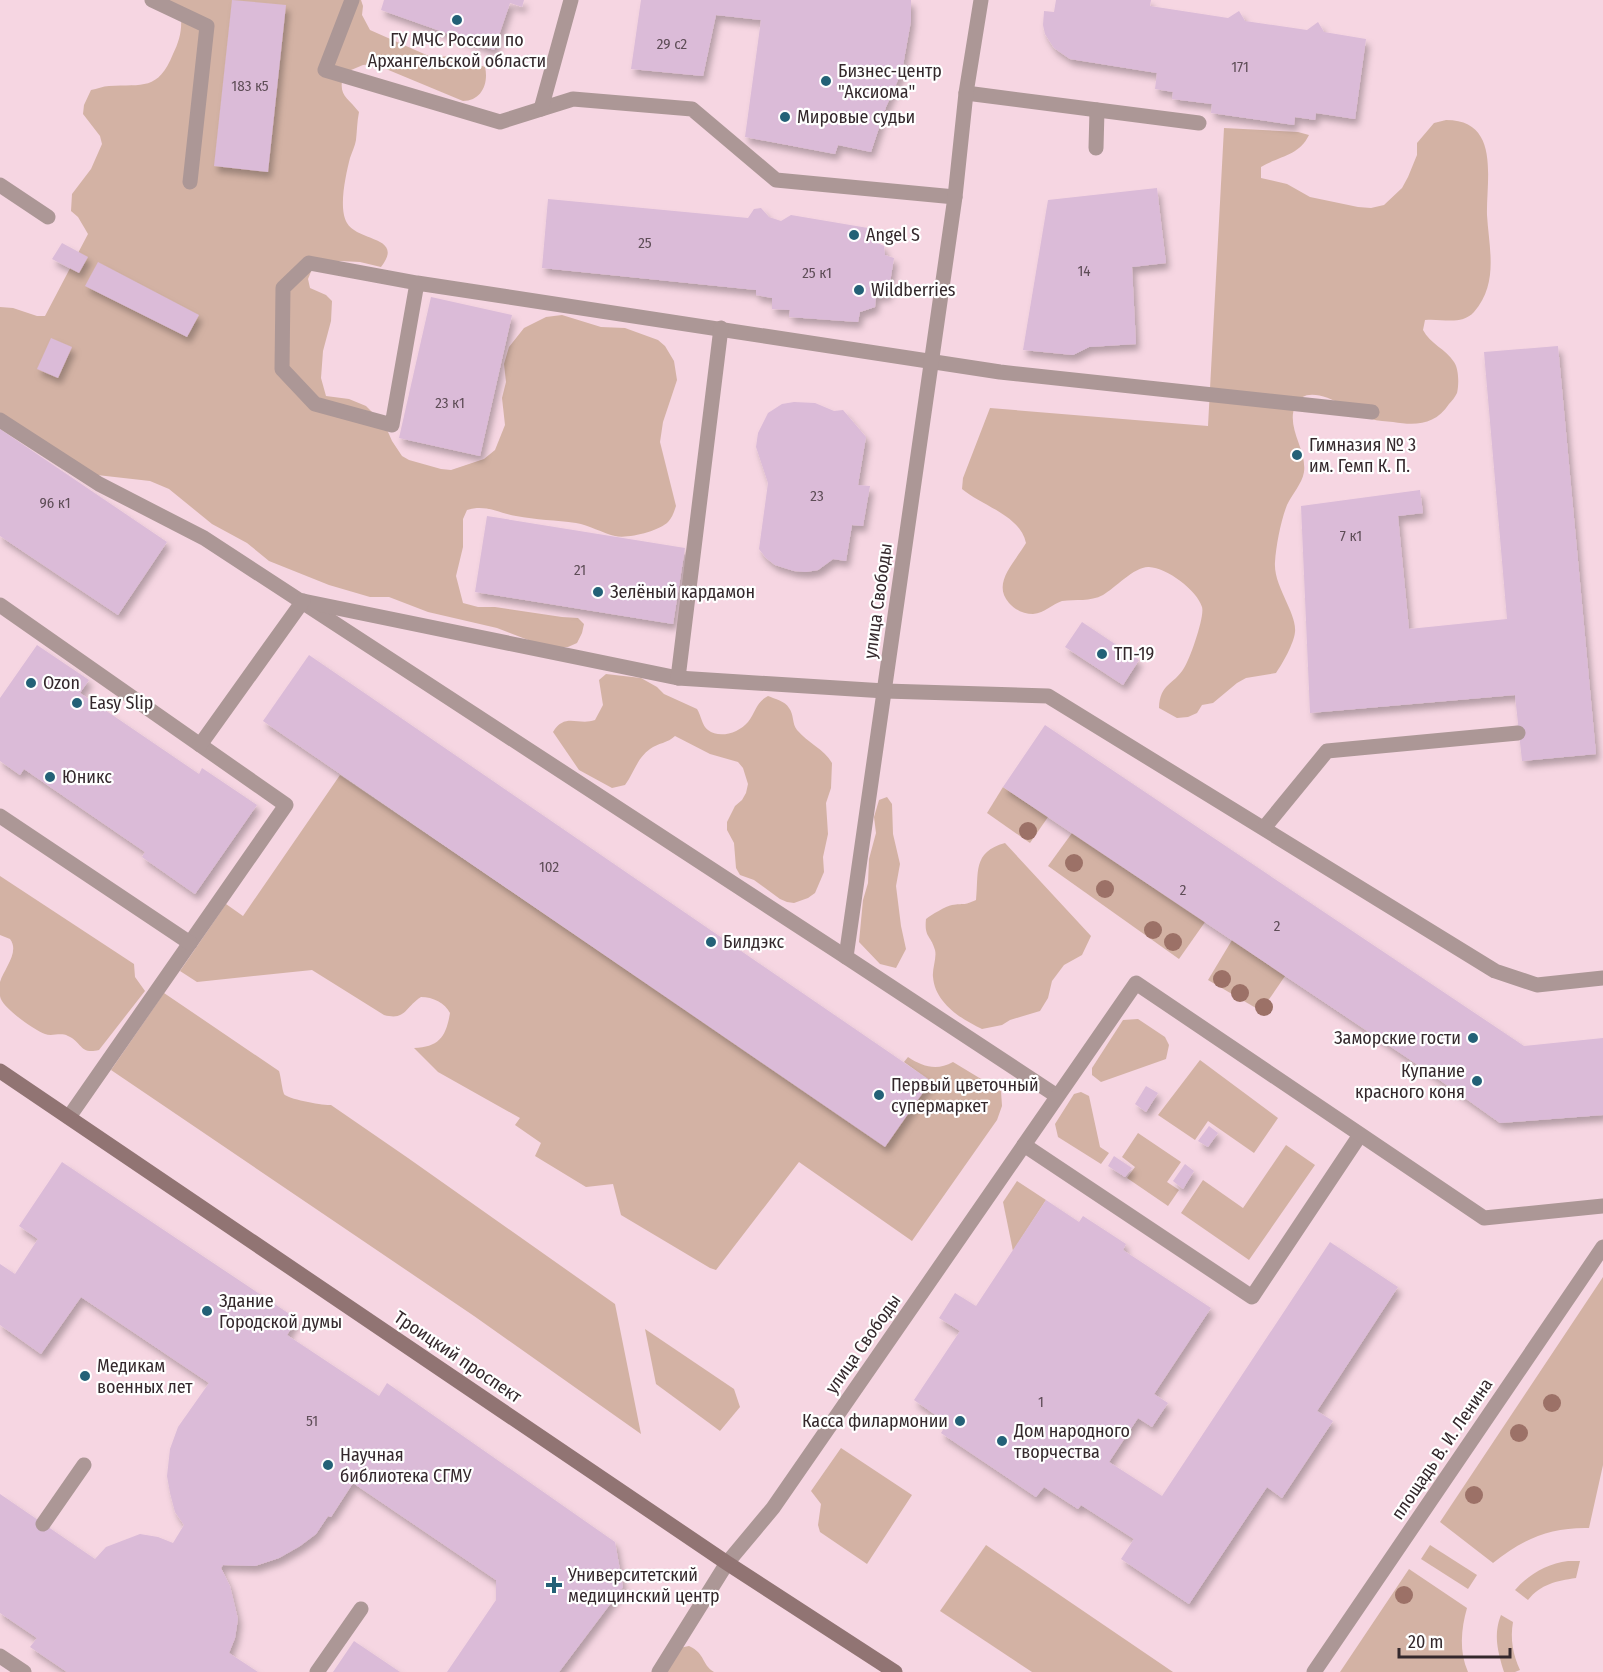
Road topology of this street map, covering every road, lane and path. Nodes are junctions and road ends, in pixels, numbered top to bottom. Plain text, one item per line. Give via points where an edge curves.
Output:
1 (152, 0) edge
2 (352, 0) edge
3 (571, 0) edge
4 (981, 0) edge
5 (966, 93) junction
6 (541, 109) junction
7 (1097, 110) junction
8 (1199, 123) dead end
9 (1096, 148) dead end
10 (190, 182) dead end
11 (0, 186) edge
12 (955, 197) junction
13 (48, 217) dead end
14 (417, 282) junction
15 (721, 328) junction
16 (932, 362) junction
17 (1372, 412) dead end
18 (0, 420) edge
19 (303, 601) junction
20 (0, 605) edge
21 (678, 678) junction
22 (885, 691) junction
23 (1518, 734) dead end
24 (200, 745) junction
25 (0, 816) edge
26 (1264, 828) junction
27 (190, 943) junction
28 (846, 957) junction
29 (1603, 978) edge
30 (0, 1071) edge
31 (1057, 1096) junction
32 (69, 1117) junction
33 (1360, 1135) junction
34 (1024, 1145) junction
35 (1603, 1206) edge
36 (1603, 1247) edge
37 (84, 1465) dead end
38 (43, 1524) dead end
39 (728, 1563) junction
40 (361, 1609) dead end
41 (0, 1656) edge
42 (891, 1671) edge
43 (24, 1672) edge
44 (317, 1672) edge
45 (659, 1672) edge
46 (1314, 1672) edge

1 - 10 street via 207,26
2 - 6 street via 325,70 501,122
3 - 6 street
4 - 5 street, улица Свободы
5 - 7 street
5 - 12 street, улица Свободы
6 - 12 street via 573,99 692,109 776,180
7 - 8 street
7 - 9 street
11 - 13 street
12 - 16 street, улица Свободы
14 - 14 street via 392,425 315,404 282,369 283,288 309,263
14 - 15 street
15 - 16 street
15 - 21 street
16 - 17 street
16 - 22 street, улица Свободы
18 - 19 street via 99,484 204,538
19 - 21 street
19 - 24 street
19 - 28 street
20 - 24 street
21 - 22 street
22 - 26 street via 1048,696
22 - 28 street, улица Свободы
23 - 26 street via 1327,751
24 - 27 street via 286,805
25 - 27 street
26 - 29 street via 1495,971 1537,985
27 - 32 street
28 - 31 street
30 - 32 main road, Троицкий проспект
31 - 33 street, улица Свободы via 1136,983
31 - 34 street, улица Свободы
32 - 39 main road, Троицкий проспект
33 - 34 street via 1252,1297
33 - 35 street via 1484,1218
34 - 39 street, улица Свободы via 773,1508
36 - 46 street, площадь В. И. Ленина
37 - 38 street
39 - 42 main road, Троицкий проспект
39 - 45 street, улица Свободы
40 - 44 street
41 - 43 street

